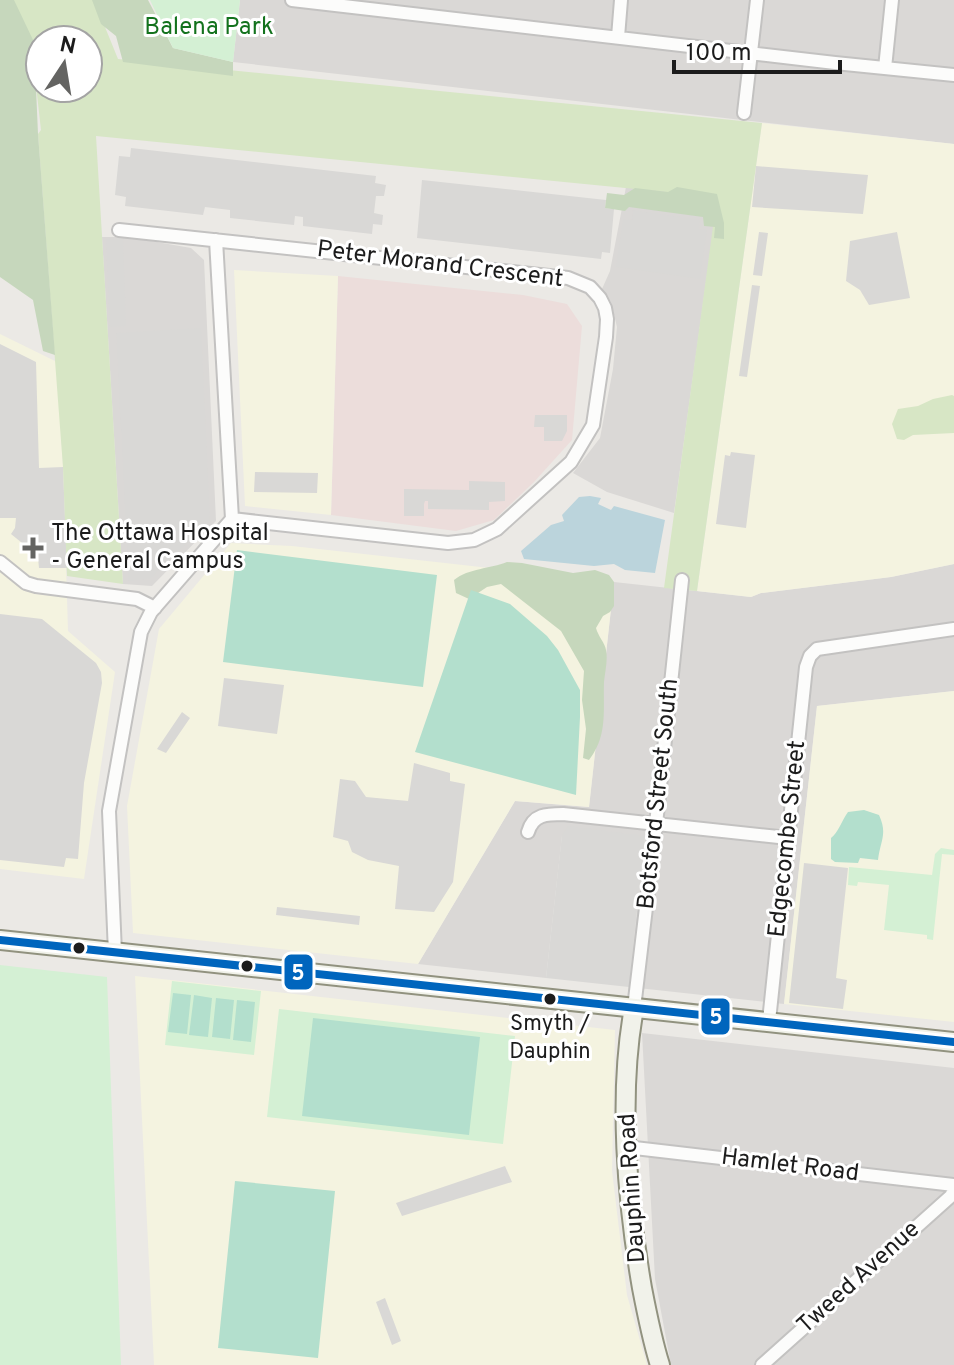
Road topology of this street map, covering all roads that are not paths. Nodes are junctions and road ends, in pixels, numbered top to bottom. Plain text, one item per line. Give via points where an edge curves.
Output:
1 (292, 0) edge
2 (621, 0) edge
3 (757, 0) edge
4 (892, 0) edge
5 (618, 37) junction
6 (750, 53) junction
7 (885, 68) junction
8 (954, 75) edge
9 (744, 113) dead end
10 (119, 230) dead end
11 (216, 240) junction
12 (232, 519) junction
13 (0, 562) edge
14 (682, 580) dead end
15 (155, 608) junction
16 (954, 629) edge
17 (656, 824) junction
18 (528, 832) dead end
19 (788, 838) junction
20 (0, 940) edge
21 (115, 953) junction
22 (634, 1008) junction
23 (769, 1021) junction
24 (954, 1042) edge
25 (626, 1147) junction
26 (954, 1187) edge
27 (660, 1365) edge
28 (762, 1365) edge

1 - 5 street
2 - 5 street
3 - 6 street
4 - 7 street
5 - 6 street
6 - 7 street
6 - 9 street
7 - 8 street
10 - 11 street, Peter Morand Crescent
11 - 12 street
11 - 12 street, Peter Morand Crescent via 568,278 590,287 607,319 593,425 571,462 497,529 474,540 448,543
12 - 15 street
13 - 15 street via 36,586 137,599
14 - 17 street, Botsford Street South
15 - 21 street via 138,644 110,801
16 - 19 street, Edgecombe Street via 817,649 809,656
17 - 18 street via 551,814 530,823
17 - 19 street
17 - 22 street, Botsford Street South
19 - 23 street, Edgecombe Street
20 - 21 main road
21 - 22 main road
22 - 23 main road
22 - 25 main road, Dauphin Road via 627,1052
23 - 24 main road
25 - 26 street, Hamlet Road
25 - 27 main road, Dauphin Road via 633,1238
26 - 28 street, Tweed Avenue via 951,1196

